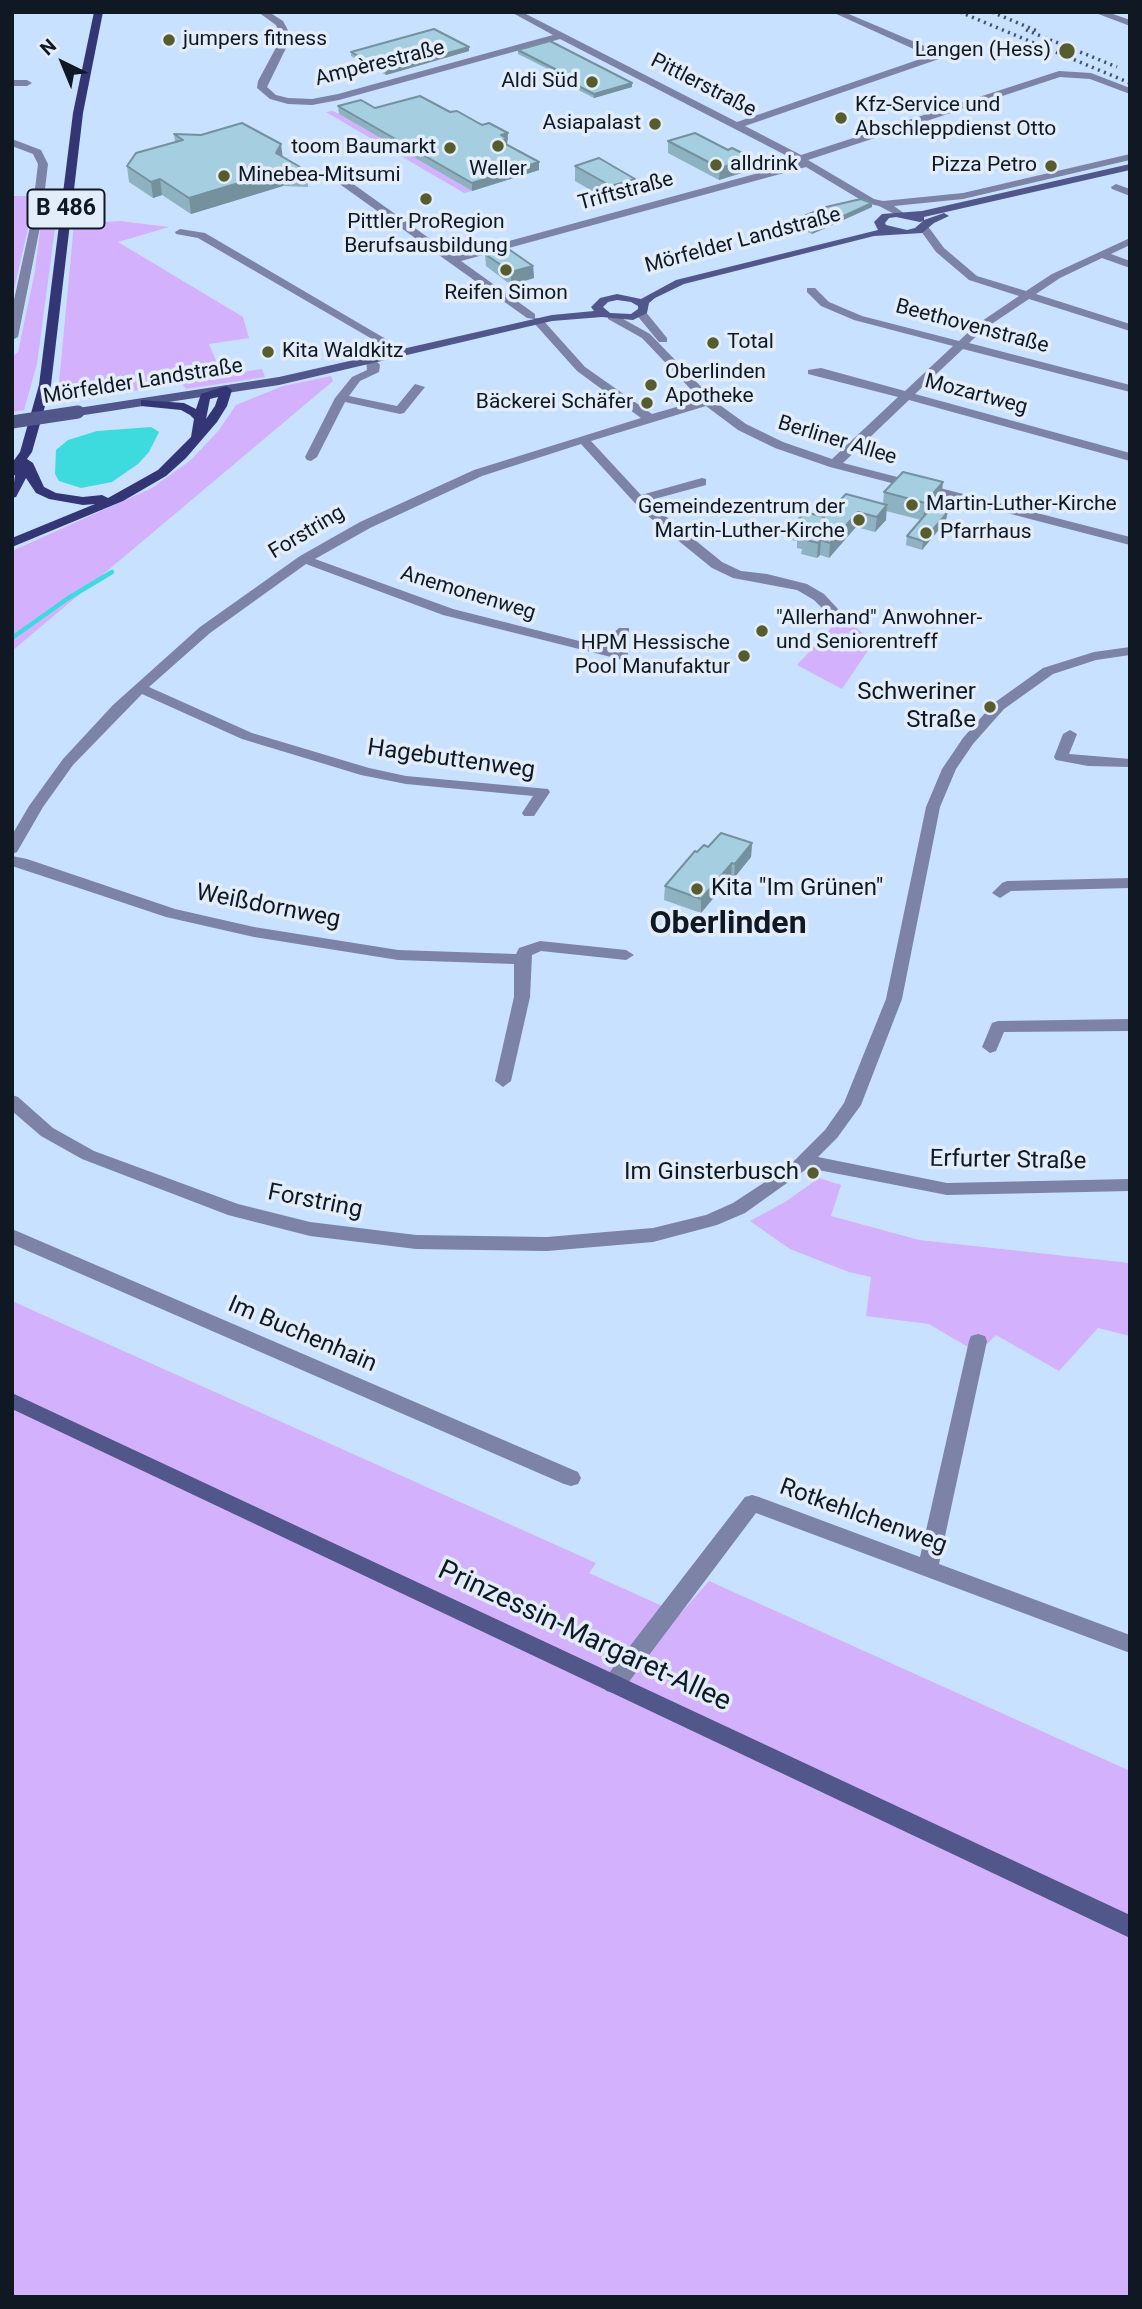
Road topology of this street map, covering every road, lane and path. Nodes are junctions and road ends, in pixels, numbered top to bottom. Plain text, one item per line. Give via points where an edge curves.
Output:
1 (112, 12) edge
2 (262, 12) edge
3 (836, 12) edge
4 (518, 13) edge
5 (1102, 13) edge
6 (95, 15) edge
7 (1130, 25) edge
8 (559, 36) junction
9 (12, 83) edge
10 (27, 83) dead end
11 (1130, 91) edge
12 (738, 125) junction
13 (12, 142) edge
14 (1130, 157) edge
15 (804, 161) junction
16 (1130, 167) edge
17 (338, 178) dead end
18 (1116, 187) dead end
19 (1130, 193) edge
20 (1009, 194) junction
21 (870, 201) junction
22 (883, 204) junction
23 (905, 214) junction
24 (881, 220) junction
25 (924, 225) junction
26 (180, 232) dead end
27 (897, 232) junction
28 (1130, 241) edge
29 (940, 250) junction
30 (1100, 254) junction
31 (455, 259) junction
32 (1130, 265) edge
33 (811, 290) dead end
34 (1028, 295) junction
35 (617, 297) junction
36 (642, 309) junction
37 (605, 312) junction
38 (535, 318) junction
39 (1130, 328) edge
40 (12, 337) edge
41 (962, 344) junction
42 (402, 352) junction
43 (370, 360) junction
44 (682, 367) junction
45 (811, 372) dead end
46 (419, 387) dead end
47 (1130, 389) edge
48 (226, 390) junction
49 (906, 396) junction
50 (341, 398) junction
51 (713, 400) junction
52 (145, 403) junction
53 (649, 418) junction
54 (201, 420) junction
55 (12, 422) edge
56 (582, 438) junction
57 (191, 445) junction
58 (311, 457) dead end
59 (1130, 457) edge
60 (27, 458) junction
61 (838, 460) junction
62 (12, 472) edge
63 (702, 482) dead end
64 (133, 491) junction
65 (12, 494) edge
66 (638, 500) junction
67 (1130, 533) edge
68 (1130, 541) edge
69 (12, 543) edge
70 (305, 559) junction
71 (831, 609) dead end
72 (624, 631) dead end
73 (603, 649) junction
74 (1130, 652) edge
75 (623, 656) dead end
76 (139, 688) junction
77 (1070, 734) dead end
78 (1130, 763) edge
79 (529, 813) dead end
80 (12, 849) edge
81 (12, 861) edge
82 (1130, 883) edge
83 (1000, 893) dead end
84 (626, 955) dead end
85 (522, 959) junction
86 (1130, 1025) edge
87 (990, 1047) dead end
88 (503, 1081) dead end
89 (14, 1107) edge
90 (805, 1161) junction
91 (1130, 1185) edge
92 (12, 1236) edge
93 (978, 1341) dead end
94 (12, 1400) edge
95 (571, 1478) dead end
96 (928, 1569) junction
97 (1130, 1644) edge
98 (614, 1684) junction
99 (1130, 1927) edge

1 - 6 main road
2 - 8 street, Ampèrestraße via 280,23 285,34 262,88 288,101 332,99
3 - 12 street via 935,58
4 - 8 street, Pittlerstraße
5 - 7 street
6 - 60 main road, B 486 via 78,113 45,385
8 - 12 street, Pittlerstraße
9 - 10 street
11 - 15 street, Triftstraße via 1091,76 1055,75
12 - 15 street, Pittlerstraße
13 - 40 street via 37,152 43,164
14 - 22 street via 963,196
15 - 21 street, Pittlerstraße
15 - 31 street, Triftstraße
16 - 20 main road, Mörfelder Landstraße
17 - 31 street
18 - 19 street
20 - 23 main road, Mörfelder Landstraße
20 - 25 main road, Mörfelder Landstraße
21 - 22 street, Pittlerstraße
21 - 24 street, Pittlerstraße
22 - 23 street, Pittlerstraße
23 - 24 main road, Mörfelder Landstraße
23 - 25 main road via 921,219
24 - 27 main road, Mörfelder Landstraße via 881,227
24 - 35 main road, Mörfelder Landstraße
25 - 27 main road, Mörfelder Landstraße via 913,232
25 - 29 street
26 - 42 street via 201,235
27 - 29 street
27 - 36 main road, Mörfelder Landstraße via 874,233 680,282 658,292
28 - 30 street
29 - 34 street via 970,276
30 - 32 street
30 - 34 street
31 - 38 street
33 - 41 street, Beethovenstraße via 824,304 841,312
34 - 39 street
34 - 41 street
35 - 36 main road, Mörfelder Landstraße via 634,299
35 - 37 main road, Mörfelder Landstraße
36 - 37 main road, Mörfelder Landstraße via 630,317
36 - 44 street, Berliner Allee
37 - 38 main road, Mörfelder Landstraße
37 - 44 street, Berliner Allee via 646,336
38 - 42 main road, Mörfelder Landstraße
38 - 42 main road, Mörfelder Landstraße via 518,326
38 - 53 street via 582,369
41 - 47 street, Beethovenstraße
41 - 49 street
42 - 43 main road, Mörfelder Landstraße
43 - 48 main road, Mörfelder Landstraße
43 - 50 street via 373,372 356,379
44 - 51 street, Berliner Allee
45 - 49 street, Mozartweg
46 - 50 street via 400,410
48 - 52 main road, Mörfelder Landstraße
48 - 54 main road via 205,397
48 - 57 main road via 217,413
49 - 59 street, Mozartweg
49 - 61 street
50 - 58 street
51 - 53 street, Forstring
51 - 61 street, Berliner Allee via 754,434 790,450
52 - 54 main road via 184,407
52 - 55 main road, Mörfelder Landstraße, bridge
53 - 56 street, Forstring
54 - 57 main road
56 - 66 street
56 - 70 street, Forstring via 451,485
57 - 64 main road via 162,473
60 - 62 main road, B 486
60 - 64 main road via 40,490 60,498 99,500
60 - 65 main road, B 486
61 - 67 street, Berliner Allee
61 - 68 street, Berliner Allee
63 - 66 street
64 - 69 main road
66 - 71 street via 729,572 802,587
70 - 73 street, Anemonenweg via 458,615
70 - 76 street, Forstring via 205,630
72 - 73 street
73 - 75 street, Anemonenweg
74 - 90 street via 1077,660 1034,679 987,717 958,755 928,822 899,981 885,1025 852,1105
76 - 79 street, Hagebuttenweg via 247,736 356,770 405,780 543,792
76 - 80 street, Forstring via 68,762
77 - 78 street via 1061,757
81 - 85 street, Weißdornweg via 153,907 254,932 410,956
82 - 83 street via 1007,886
84 - 85 street, Weißdornweg via 540,946 525,952
85 - 88 street via 522,997
86 - 87 street via 998,1027
89 - 90 street, Forstring via 47,1132 98,1160 192,1196 291,1225 352,1236 443,1243 547,1244 676,1230 727,1213
90 - 91 street, Erfurter Straße via 947,1189
92 - 95 street, Im Buchenhain
93 - 96 street
94 - 98 main road, Prinzessin-Margaret-Allee
96 - 97 street, Rotkehlchenweg
96 - 98 street, Rotkehlchenweg via 751,1503
98 - 99 main road, Prinzessin-Margaret-Allee

